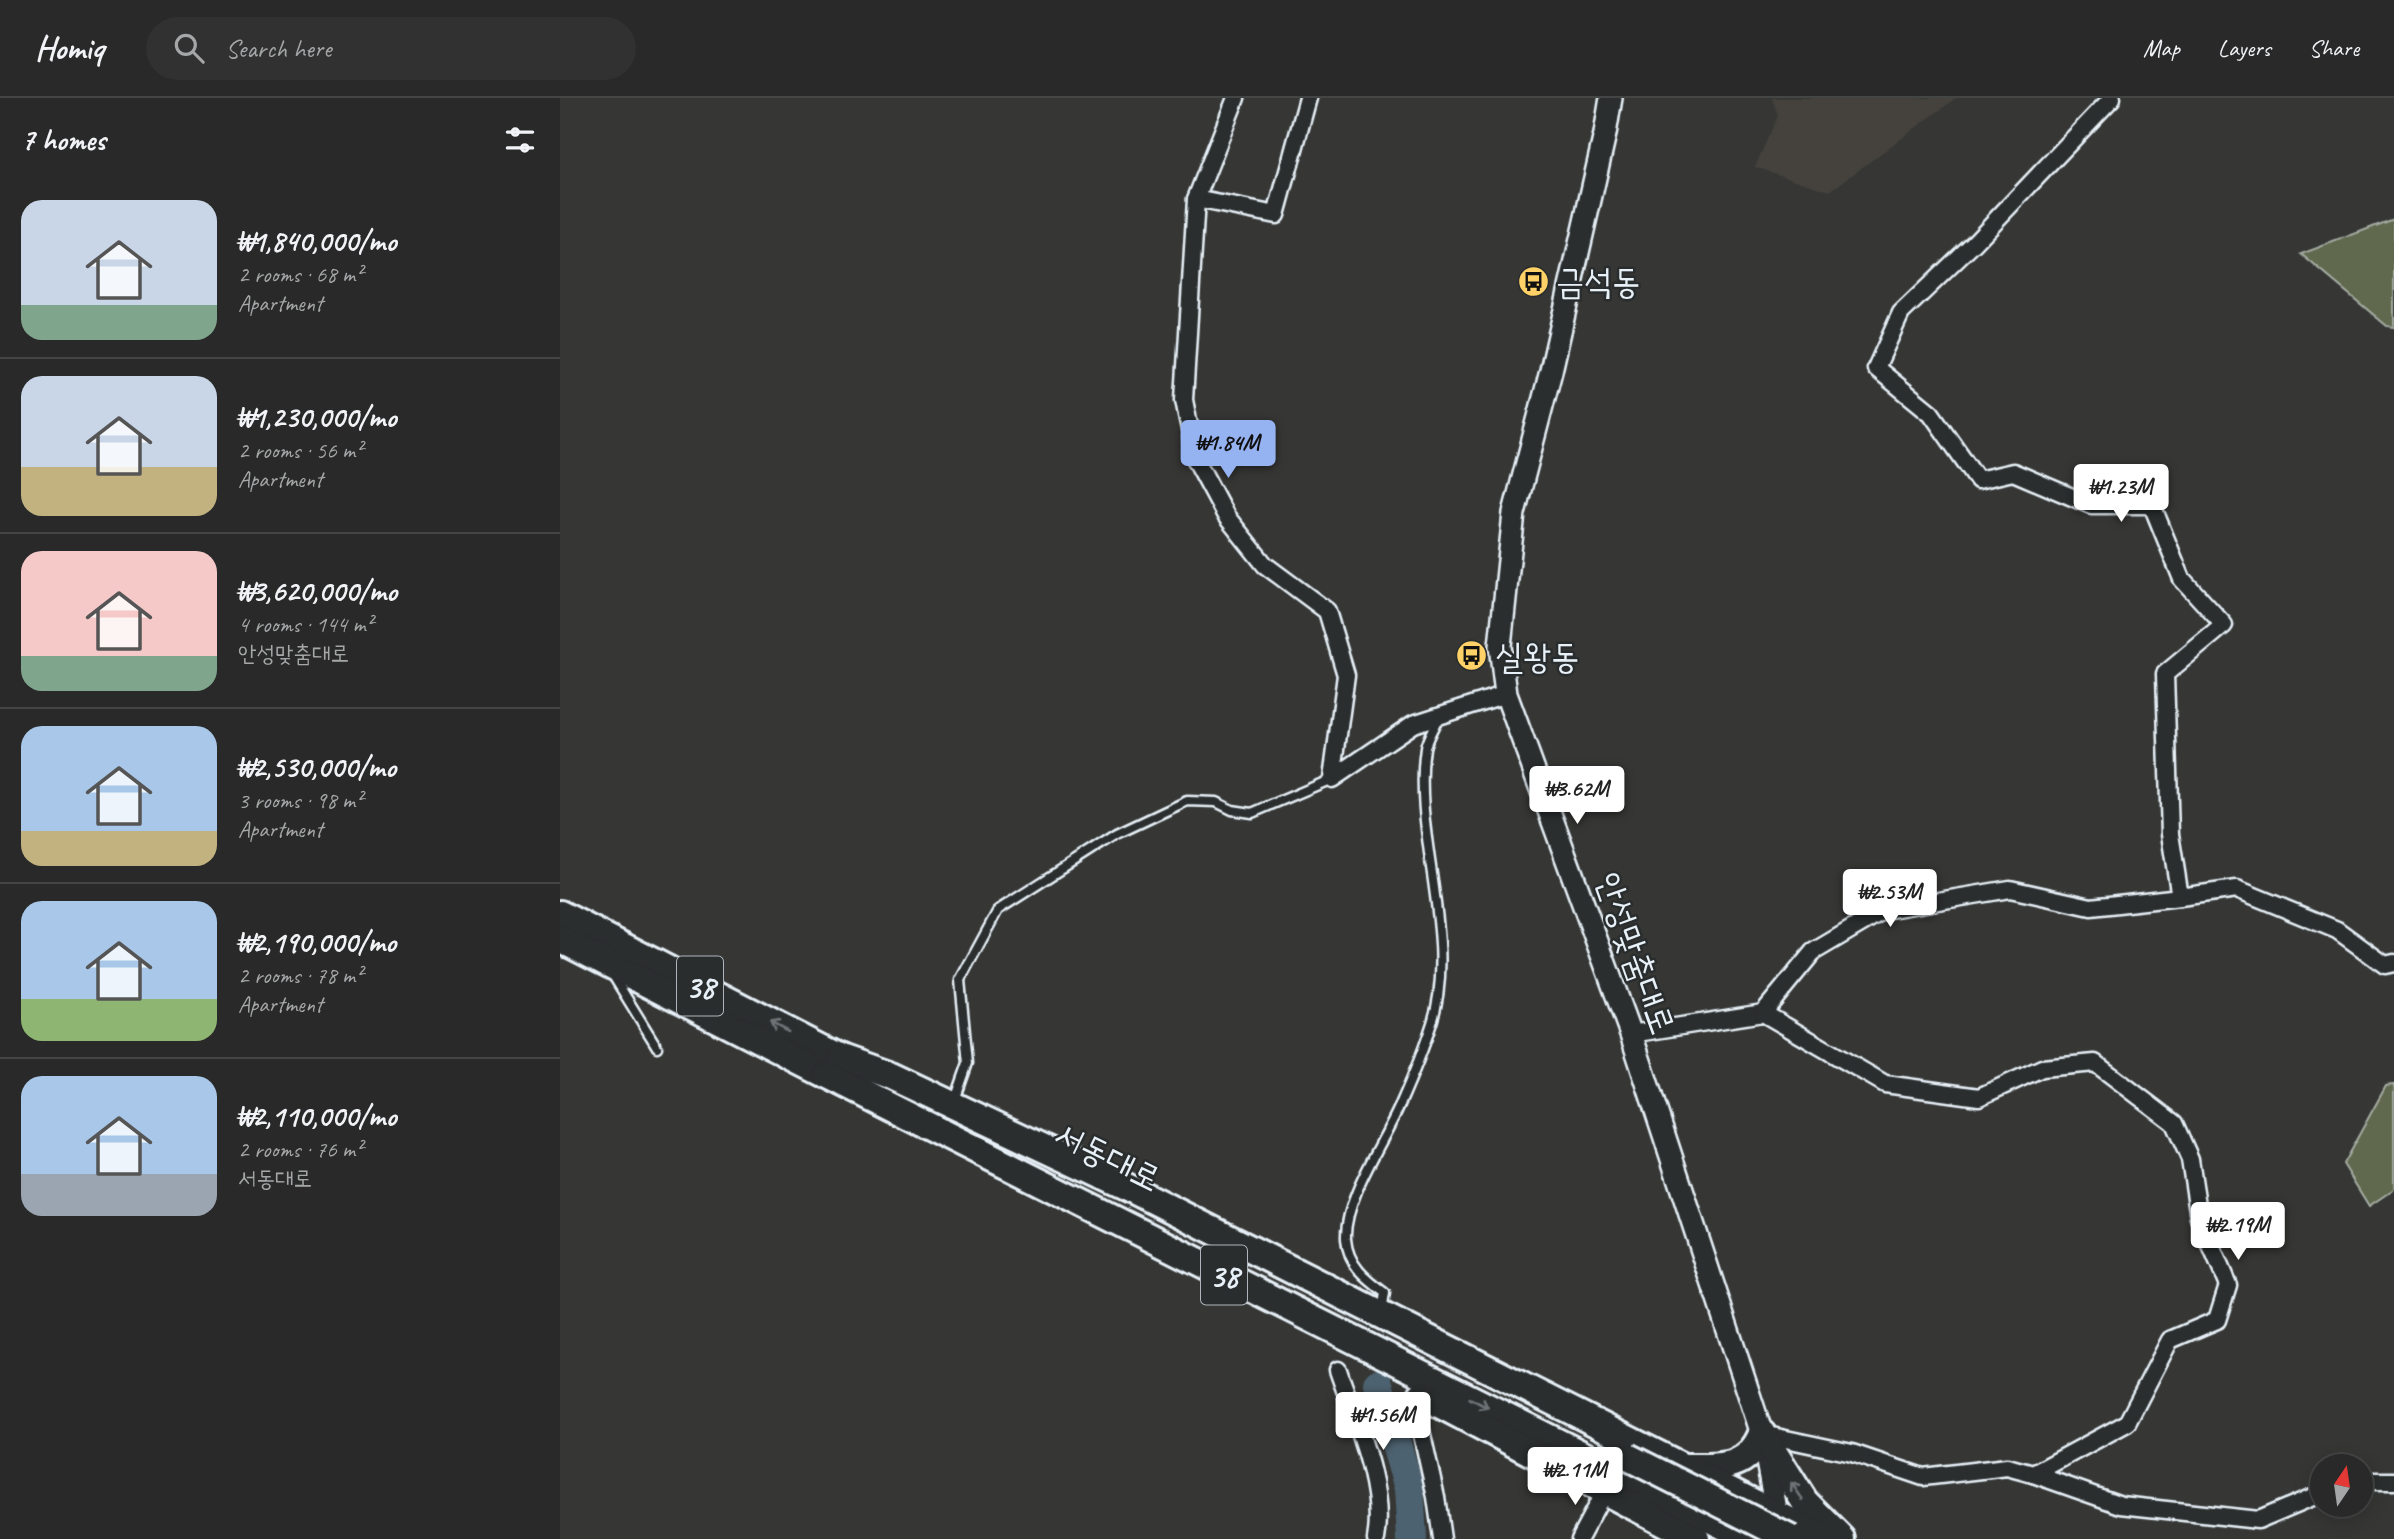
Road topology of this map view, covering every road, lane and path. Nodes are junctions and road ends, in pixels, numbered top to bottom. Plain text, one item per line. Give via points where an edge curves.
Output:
1 (1236, 98) edge
2 (1308, 98) edge
3 (1611, 98) edge
4 (2112, 98) edge
5 (1196, 199) junction
6 (1506, 694) junction
7 (1439, 716) junction
8 (1332, 779) junction
9 (2180, 897) junction
10 (560, 914) edge
11 (560, 939) edge
12 (603, 960) junction
13 (2394, 962) edge
14 (1763, 1013) junction
15 (1631, 1034) junction
16 (657, 1047) dead end
17 (833, 1067) junction
18 (953, 1105) junction
19 (1382, 1314) junction
20 (1338, 1370) dead end
21 (1419, 1421) dead end
22 (1762, 1434) junction
23 (1683, 1467) junction
24 (1618, 1474) junction
25 (2033, 1474) junction
26 (2373, 1481) edge
27 (2394, 1481) edge
28 (2310, 1498) edge
29 (1779, 1527) edge
30 (1376, 1539) edge
31 (1442, 1539) edge
32 (1579, 1539) edge
33 (1696, 1539) edge
34 (1750, 1539) edge
35 (1791, 1539) edge
36 (1825, 1539) edge
37 (1842, 1539) edge

1 - 5 street
2 - 5 street via 1276,215
3 - 6 street, 안성맞춤대로 via 1514,513 1500,646
4 - 9 street via 1901,313 1876,368 1931,412 1978,480 2013,472 2091,505 2152,505 2182,579 2224,625 2165,674 2170,834
5 - 8 street via 1184,401 1196,460 1226,516 1265,565 1327,611 1346,675
6 - 7 street
6 - 15 street, 안성맞춤대로
7 - 8 street via 1413,724
7 - 19 lane via 1426,745 1424,797 1439,972 1433,1020 1399,1107 1354,1201 1346,1239 1353,1264 1385,1293
8 - 18 lane via 1252,813 1216,802 1187,801 1117,834 998,910 960,980 968,1063
9 - 13 street via 2236,889 2337,930 2385,965
9 - 14 street via 2091,907 2010,889 1884,910 1813,952
17 -> 10 main road, 서동대로 / 38
11 - 12 main road, 서동대로 / 38
12 - 16 lane
12 - 17 main road, 서동대로 / 38
14 - 15 street
14 - 25 street via 1885,1084 1979,1097 2042,1068 2095,1063 2174,1123 2190,1159 2199,1218 2228,1286 2217,1320 2170,1340 2127,1423
15 - 22 street, 안성맞춤대로
17 - 18 main road via 891,1076
17 - 24 main road, 서동대로 / 38
17 -> 24 main road via 858,1102 893,1125 1111,1240 1437,1402
18 - 19 main road
19 - 23 main road
20 - 30 street via 1377,1500
21 - 31 street
22 - 23 main road via 1757,1447 1735,1466
22 - 25 street via 1852,1454 1923,1478 2007,1467
22 - 29 street, 안성맞춤대로
37 -> 22 main road via 1805,1502
23 - 29 main road
24 - 32 street
24 - 33 main road
24 - 34 main road, 38
24 - 35 main road, 38, bridge
25 - 28 street via 2121,1504 2258,1520
26 - 27 street
29 - 36 main road

